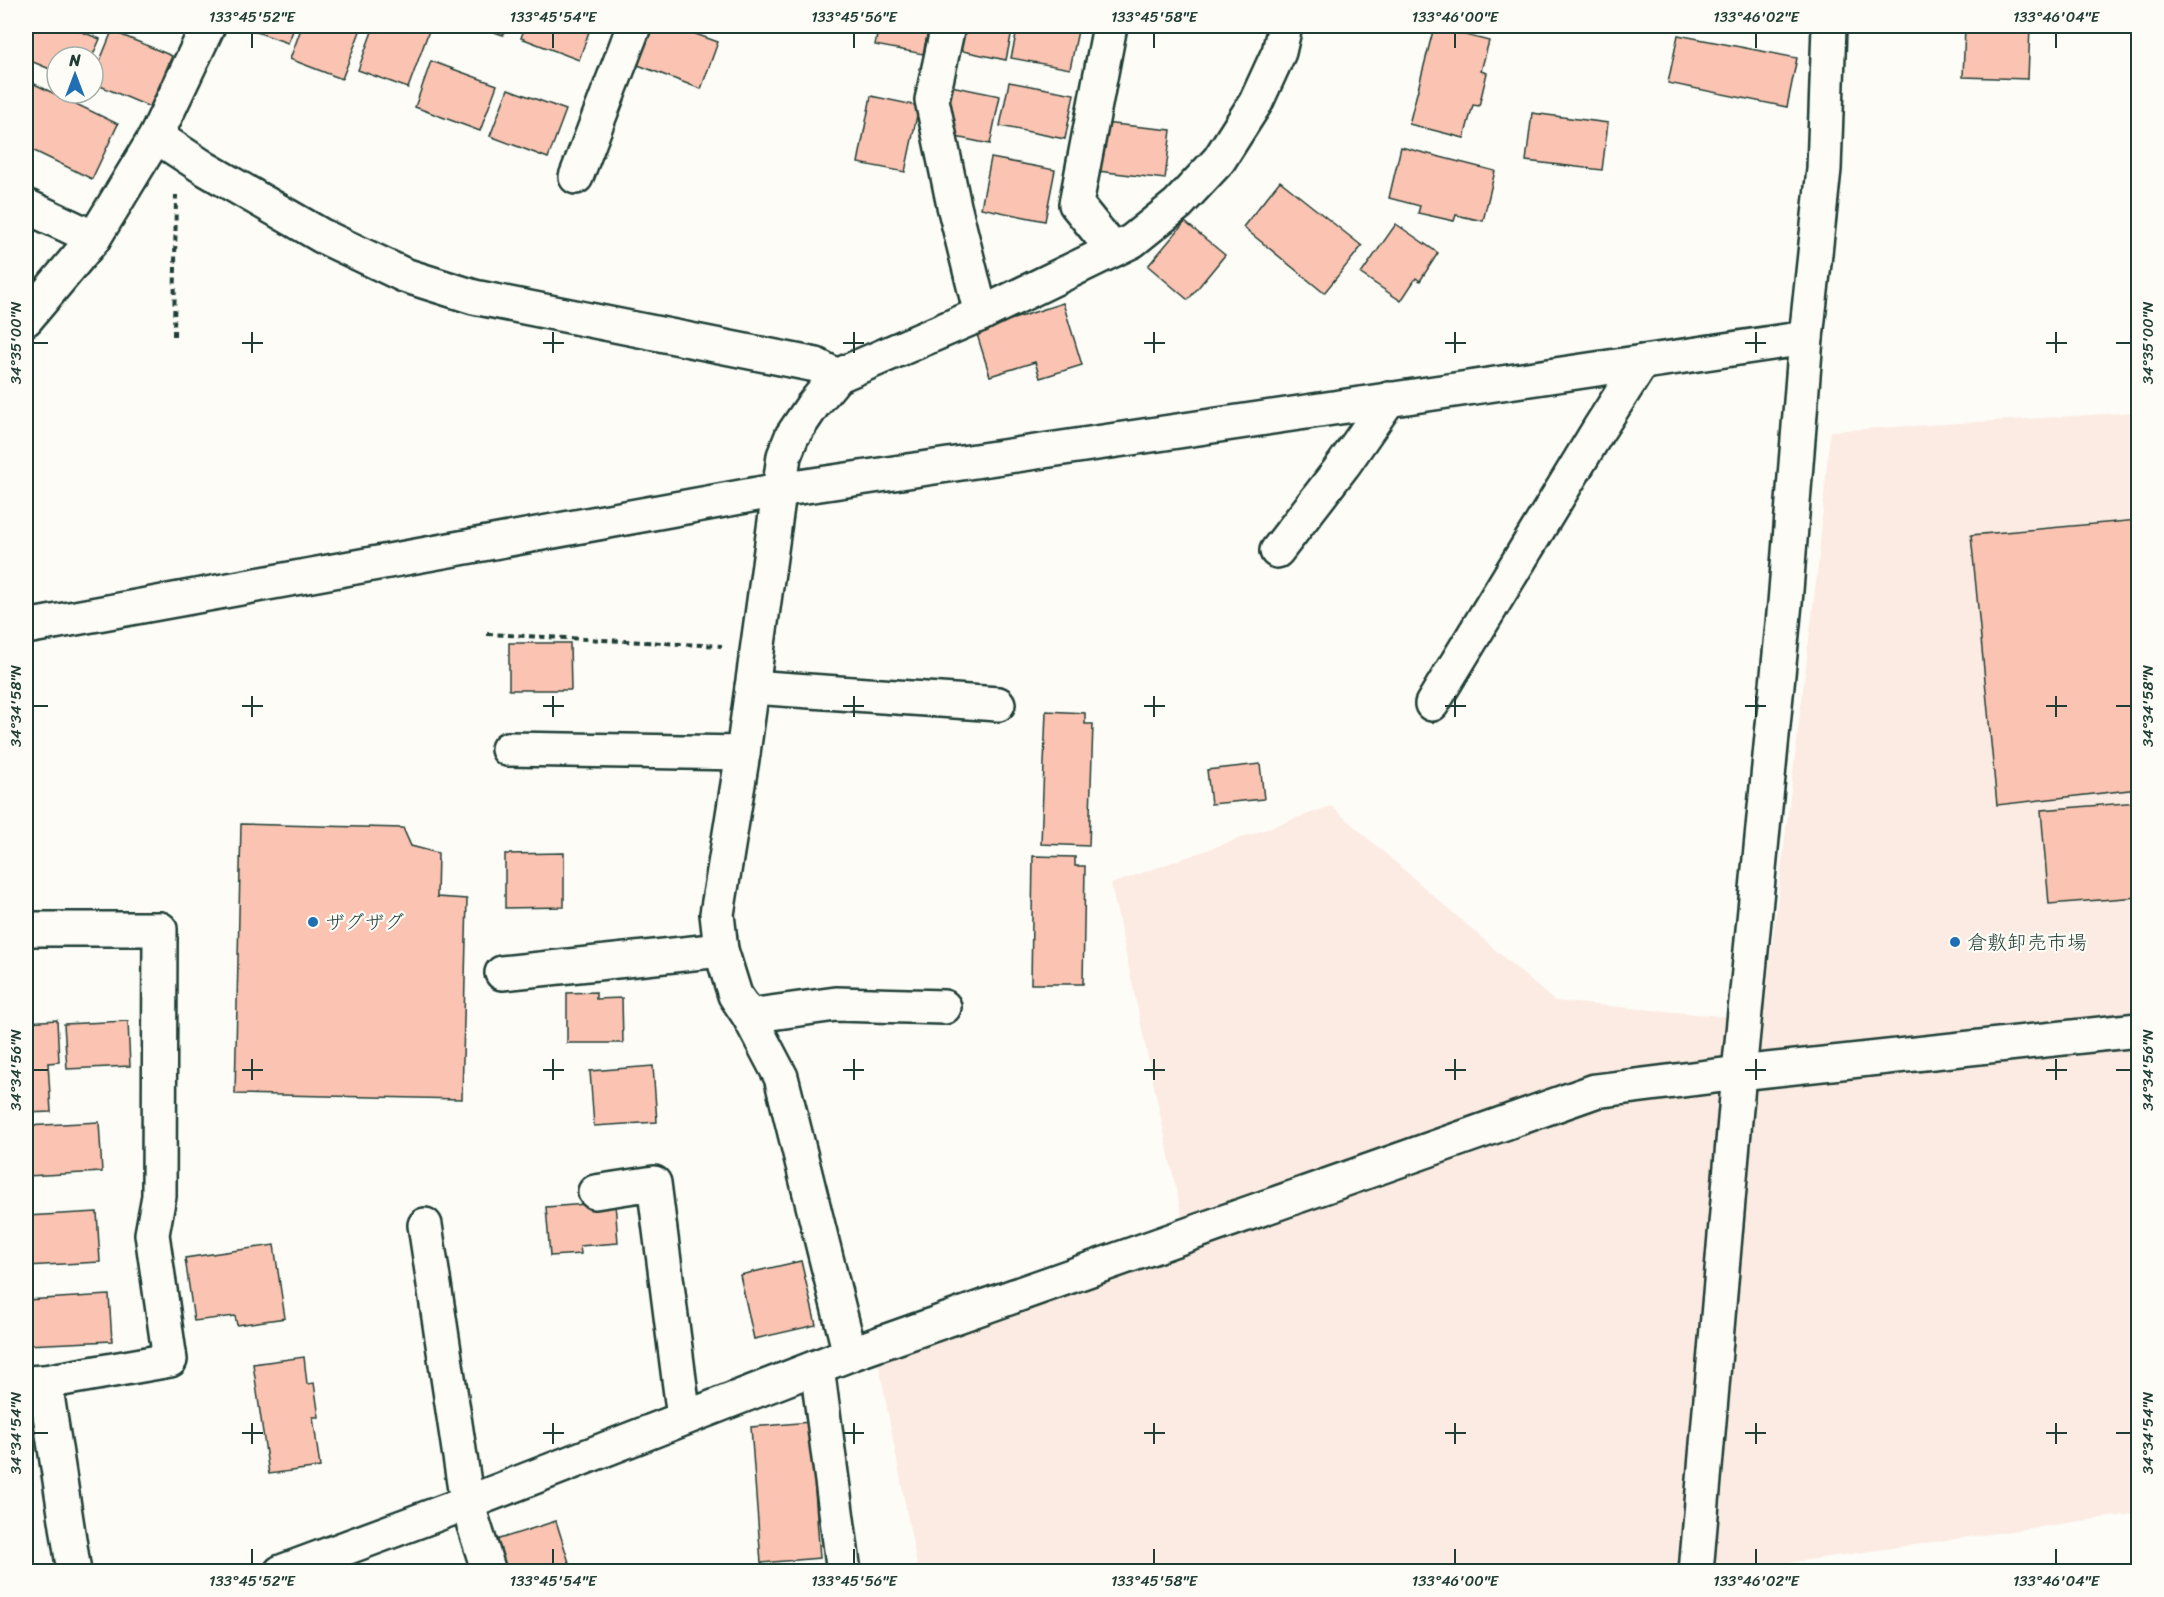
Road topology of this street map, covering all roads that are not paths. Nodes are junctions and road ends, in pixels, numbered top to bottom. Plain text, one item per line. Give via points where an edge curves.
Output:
1 (208, 26) edge
2 (634, 26) edge
3 (948, 26) edge
4 (1110, 26) edge
5 (1285, 26) edge
6 (1829, 26) edge
7 (167, 142) junction
8 (576, 177) dead end
9 (26, 206) edge
10 (94, 238) junction
11 (1113, 250) junction
12 (981, 314) junction
13 (26, 319) edge
14 (1806, 338) junction
15 (1642, 362) junction
16 (837, 376) junction
17 (1389, 399) junction
18 (779, 490) junction
19 (1277, 551) dead end
20 (26, 627) edge
21 (752, 687) junction
22 (998, 704) dead end
23 (1432, 704) dead end
24 (508, 749) dead end
25 (743, 753) junction
26 (26, 929) edge
27 (721, 950) junction
28 (502, 973) dead end
29 (944, 1007) dead end
30 (749, 1016) junction
31 (2139, 1030) edge
32 (1739, 1073) junction
33 (595, 1192) dead end
34 (425, 1225) dead end
35 (850, 1354) junction
36 (817, 1367) junction
37 (35, 1383) edge
38 (684, 1418) junction
39 (466, 1503) junction
40 (74, 1572) edge
41 (281, 1572) edge
42 (489, 1572) edge
43 (844, 1572) edge
44 (1696, 1572) edge

1 - 7 street
2 - 8 street
3 - 12 street via 932,100
4 - 11 street via 1076,204
5 - 11 street via 1279,52 1256,102 1219,160 1178,204 1132,241
6 - 14 street via 1824,169
7 - 10 street
7 - 16 street via 321,236 404,275 474,297 816,365
9 - 10 street
10 - 13 street
11 - 12 street
12 - 16 street
14 - 15 street
14 - 32 street via 1784,615
15 - 17 street
15 - 23 street
16 - 18 street via 792,436 784,456
17 - 18 street
17 - 19 street
18 - 20 street
18 - 21 street
21 - 22 street
21 - 25 street
24 - 25 street
25 - 27 street via 717,914
26 - 37 street via 160,929 159,1196 152,1234 170,1360
27 - 28 street
27 - 30 street via 735,995
29 - 30 street via 836,1004
30 - 35 street via 782,1077
31 - 32 street
32 - 35 street via 1595,1091
32 - 44 street
33 - 38 street via 654,1183
34 - 39 street
35 - 36 street
36 - 38 street
36 - 43 street
37 - 40 street
38 - 39 street
39 - 41 street
39 - 42 street

